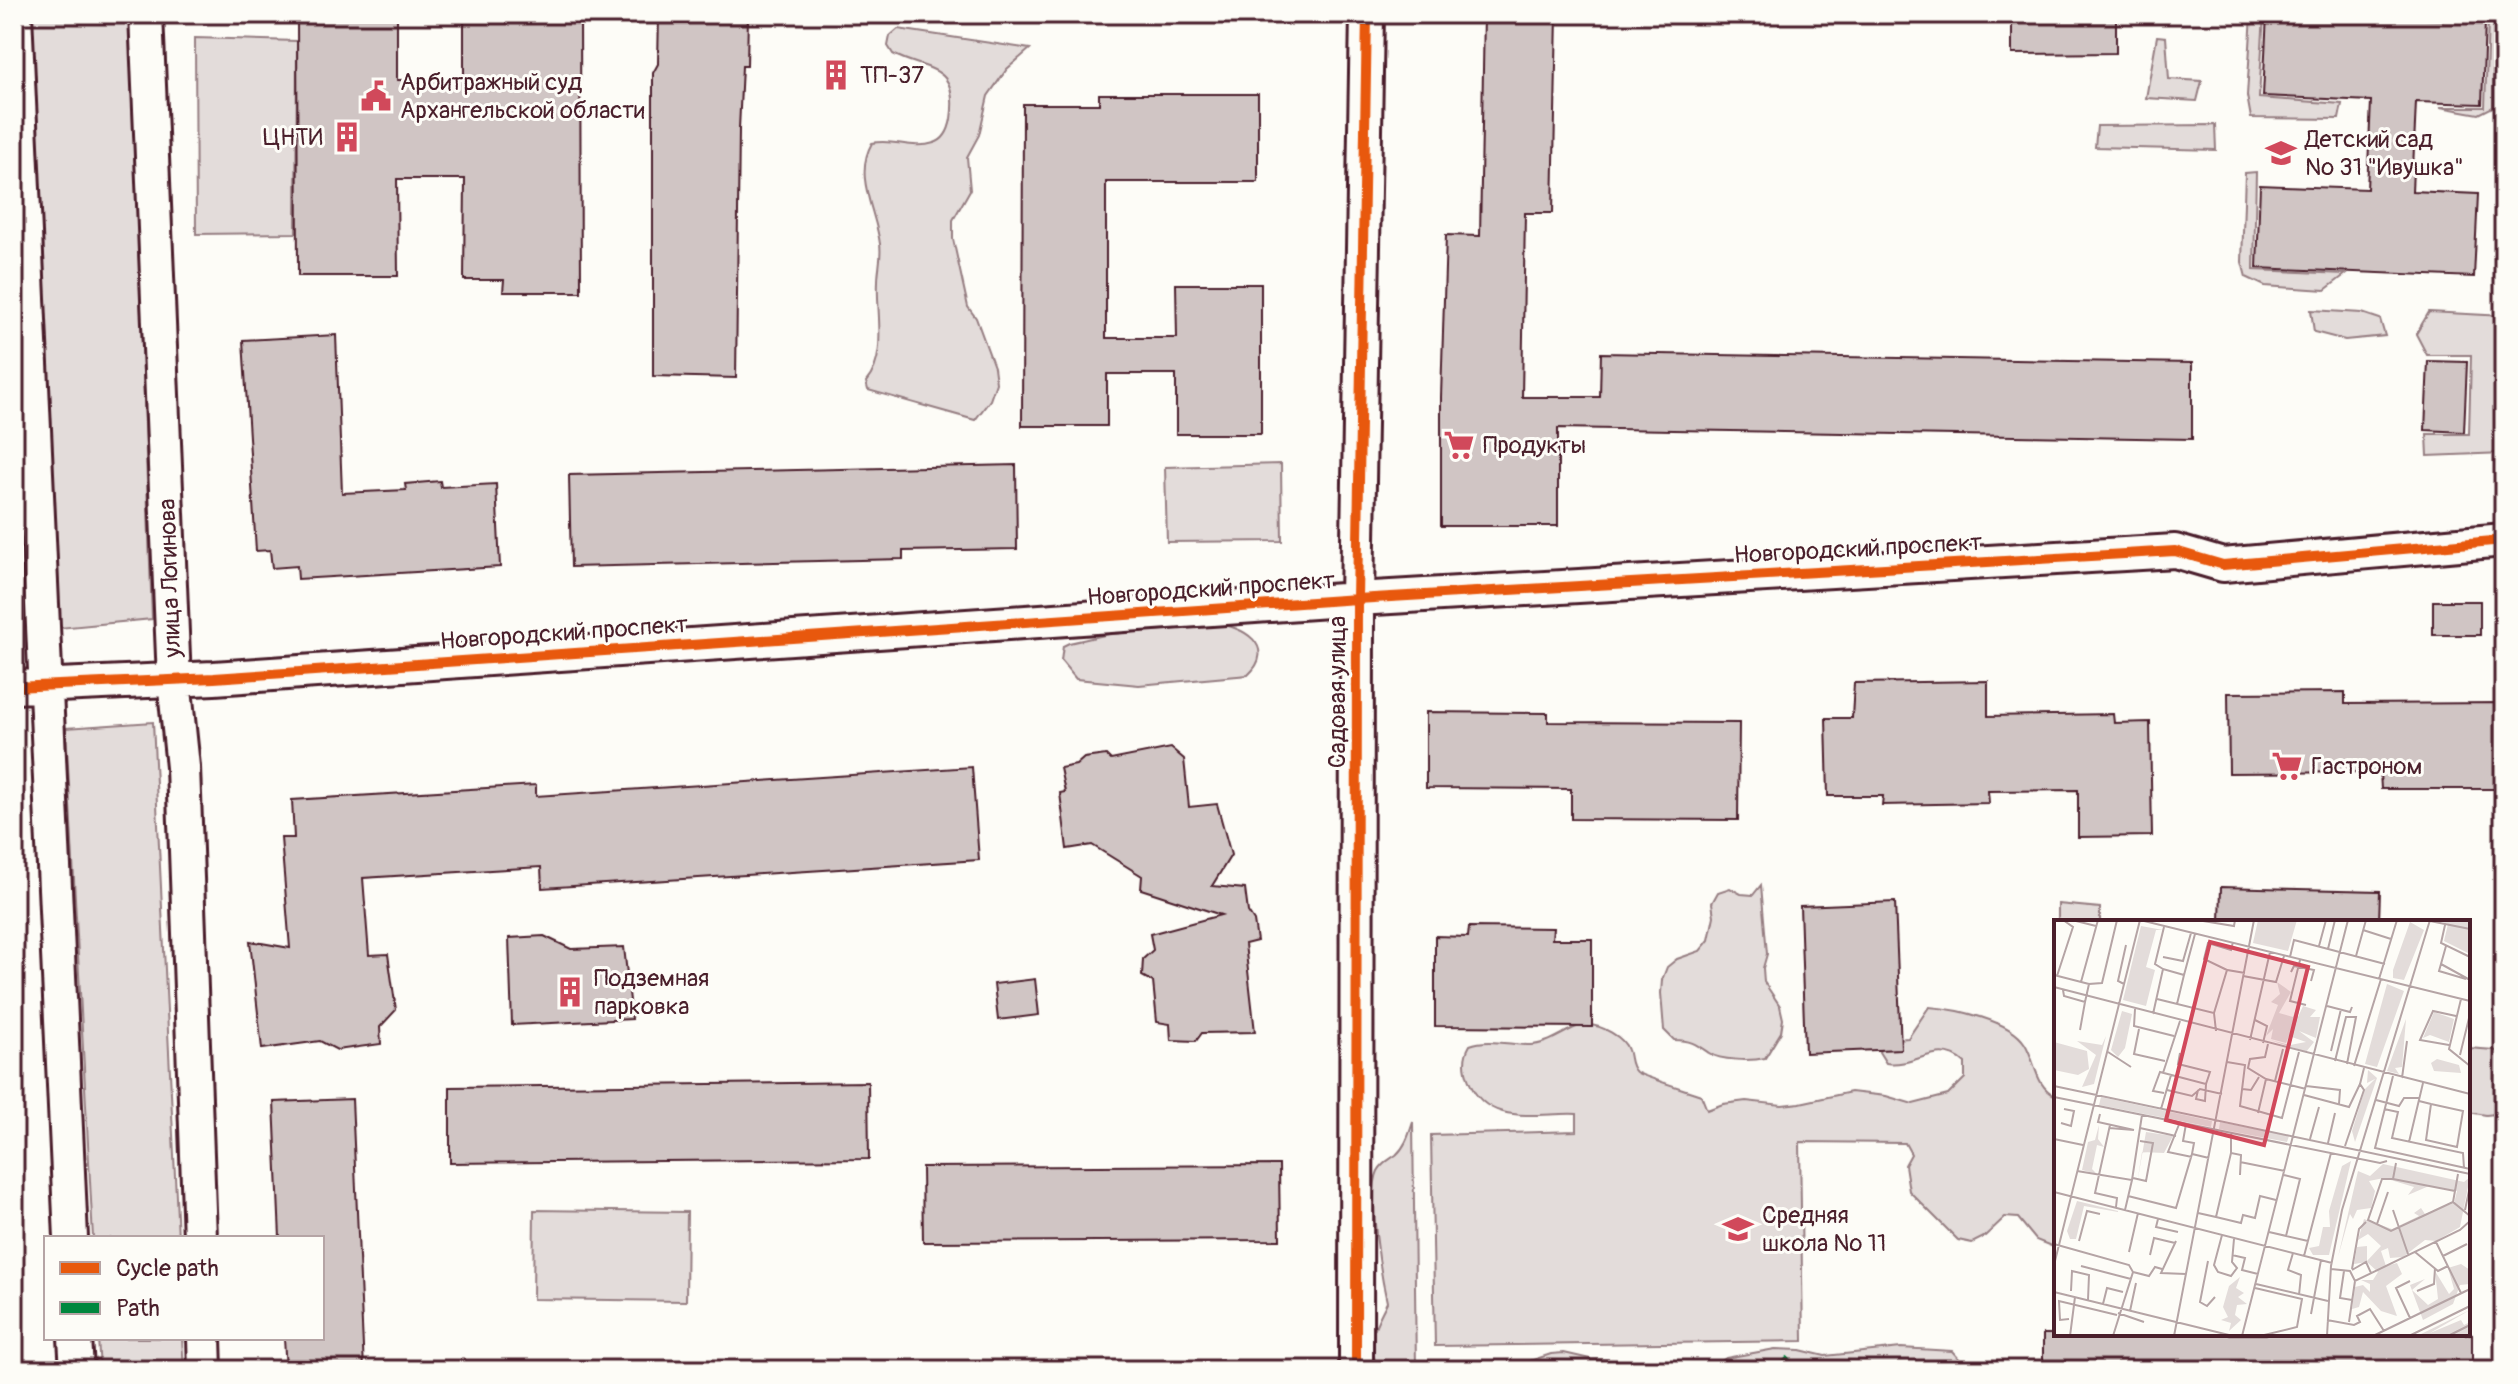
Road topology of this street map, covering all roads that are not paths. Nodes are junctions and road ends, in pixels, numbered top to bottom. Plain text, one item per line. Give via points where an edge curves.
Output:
1 (15, 14) edge
2 (146, 14) edge
3 (1367, 14) edge
4 (2504, 540) edge
5 (1357, 599) junction
6 (174, 680) junction
7 (46, 686) junction
8 (14, 687) edge
9 (71, 1236) edge
10 (200, 1236) edge
11 (75, 1340) edge
12 (204, 1340) edge
13 (77, 1370) edge
14 (205, 1370) edge
15 (1356, 1370) edge

1 - 7 street
2 - 6 street, улица Логинова
3 - 5 street, Садовая улица
4 - 5 street, Новгородский проспект via 2223,565 2175,551
5 - 6 street, Новгородский проспект
5 - 15 street, Садовая улица
6 - 7 street, Новгородский проспект
6 - 10 street, улица Логинова via 183,767
7 - 8 street, Новгородский проспект
7 - 9 street
11 - 13 street
12 - 14 street

